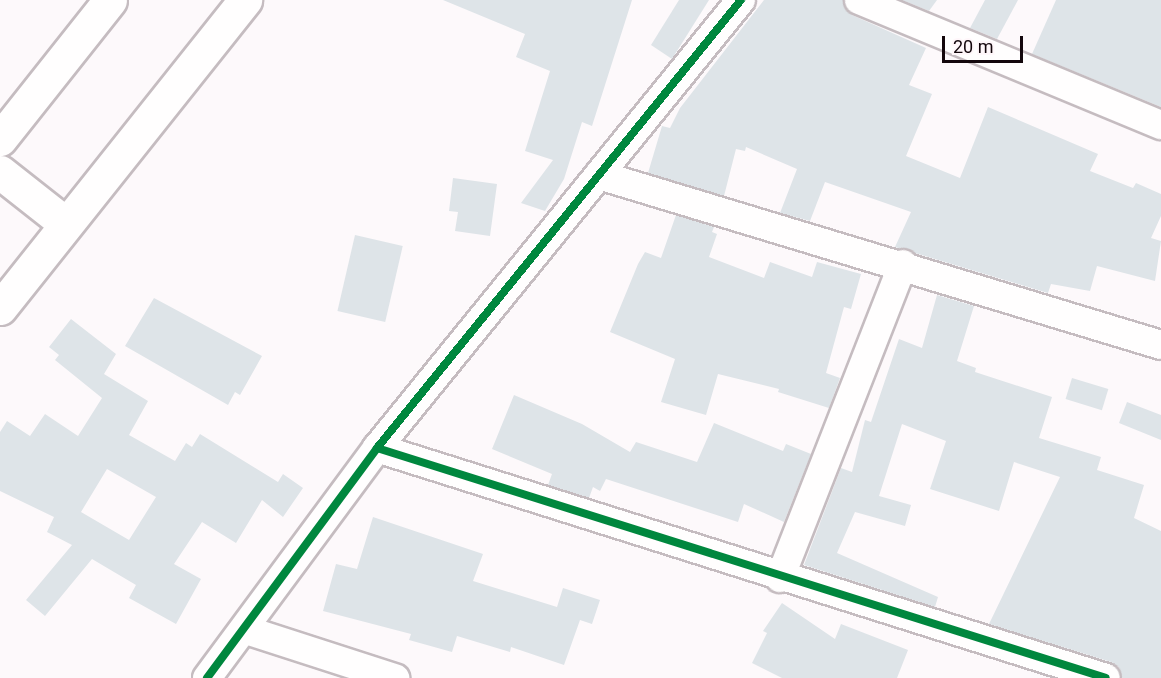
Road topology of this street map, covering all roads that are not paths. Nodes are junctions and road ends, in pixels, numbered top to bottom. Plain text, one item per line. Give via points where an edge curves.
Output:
1 (245, 0) edge
2 (741, 0) edge
3 (859, 0) edge
4 (102, 3) edge
5 (1161, 125) edge
6 (0, 139) edge
7 (0, 172) edge
8 (599, 175) junction
9 (66, 224) junction
10 (903, 264) junction
11 (0, 308) edge
12 (1161, 345) edge
13 (377, 448) junction
14 (780, 578) junction
15 (246, 630) junction
16 (207, 678) edge
17 (395, 678) edge
18 (1106, 678) edge

1 - 9 main road
2 - 8 street
3 - 5 street
4 - 6 main road
7 - 9 main road
8 - 10 street
8 - 13 street
9 - 11 main road
10 - 12 street
10 - 14 street
13 - 14 street
13 - 15 street
14 - 18 street
15 - 16 street
15 - 17 street

